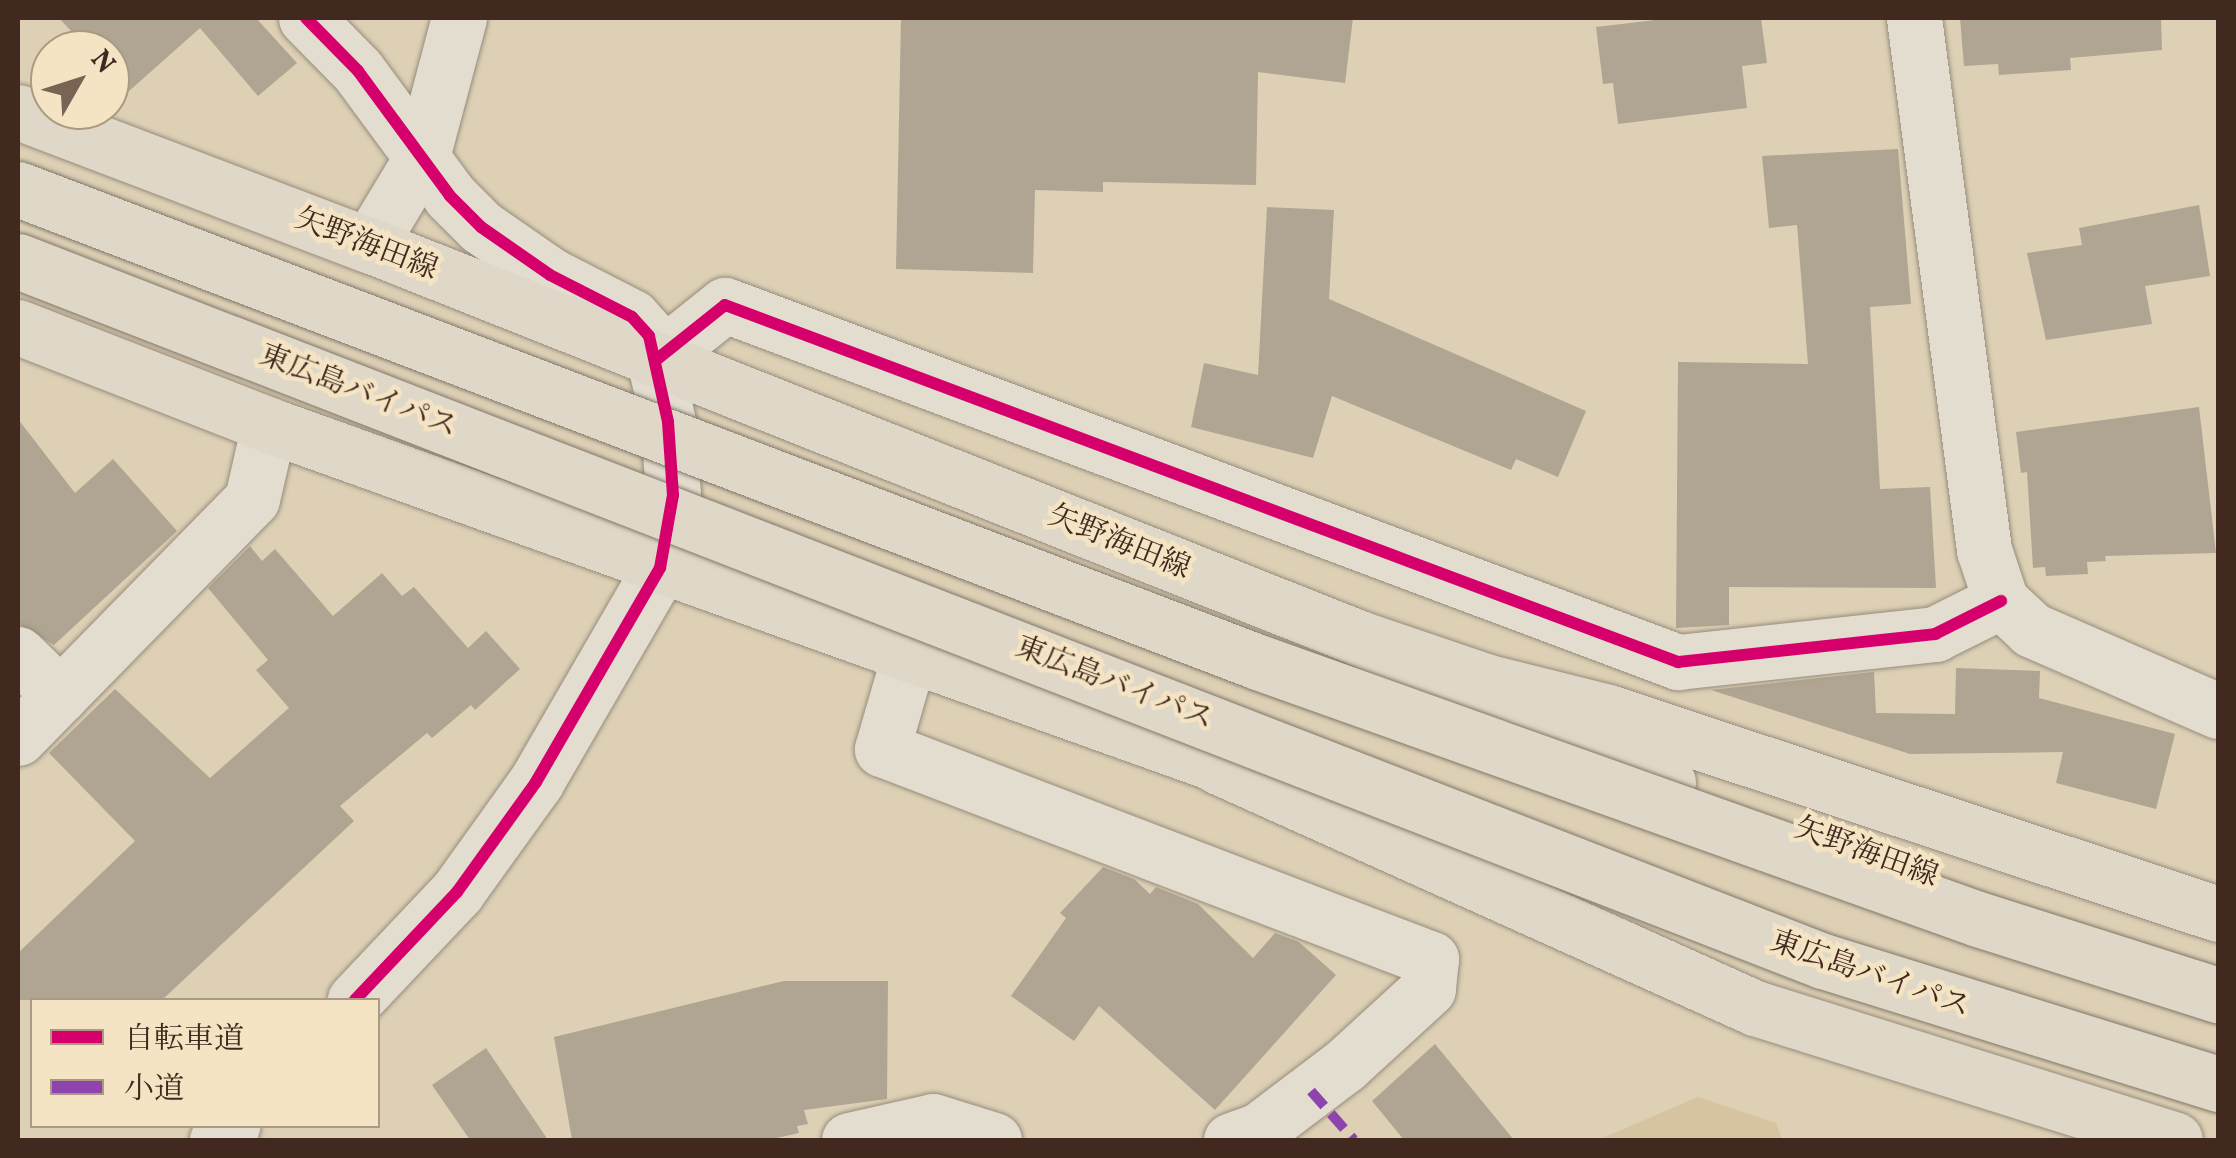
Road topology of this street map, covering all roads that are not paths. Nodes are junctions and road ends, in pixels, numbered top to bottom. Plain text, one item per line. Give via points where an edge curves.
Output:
1 (306, 18) edge
2 (459, 18) edge
3 (1914, 18) edge
4 (18, 112) edge
5 (422, 156) junction
6 (18, 189) edge
7 (369, 245) junction
8 (18, 261) edge
9 (18, 327) edge
10 (656, 360) junction
11 (269, 425) junction
12 (660, 568) junction
13 (2001, 601) junction
14 (1358, 638) junction
15 (18, 654) edge
16 (909, 656) junction
17 (60, 695) junction
18 (2218, 711) edge
19 (18, 738) edge
20 (1216, 766) junction
21 (2218, 914) edge
22 (2218, 973) edge
23 (2218, 995) edge
24 (357, 998) edge
25 (2218, 1084) edge
26 (2218, 1096) edge
27 (849, 1140) edge
28 (994, 1140) edge
29 (1231, 1140) edge
30 (2175, 1140) edge

1 - 5 street via 358,70
2 - 5 street
3 - 13 street via 1984,550
4 - 7 main road, 矢野海田線
5 - 7 street
5 - 10 street via 450,196 514,254 632,317 649,336
6 - 23 main road, bridge via 1277,669 1978,919
7 - 10 main road, 矢野海田線
8 - 25 main road, 東広島バイパス, bridge via 1822,961
9 - 11 main road
10 - 12 street via 673,495
10 - 13 street via 725,305 1678,662 1934,634
10 - 14 main road, 矢野海田線
11 - 12 main road
11 - 17 street via 252,499
12 - 16 main road
12 - 24 street via 536,782 457,892
13 - 18 street via 2032,630
14 - 21 main road via 1608,712
14 - 22 main road, 矢野海田線 via 1620,764
15 - 17 street
16 - 20 main road
16 - 29 street via 882,749 1431,958 1428,989 1359,1053 1259,1130
17 - 19 street
20 - 26 main road
20 - 30 main road via 1755,1008
27 - 28 street via 933,1120

